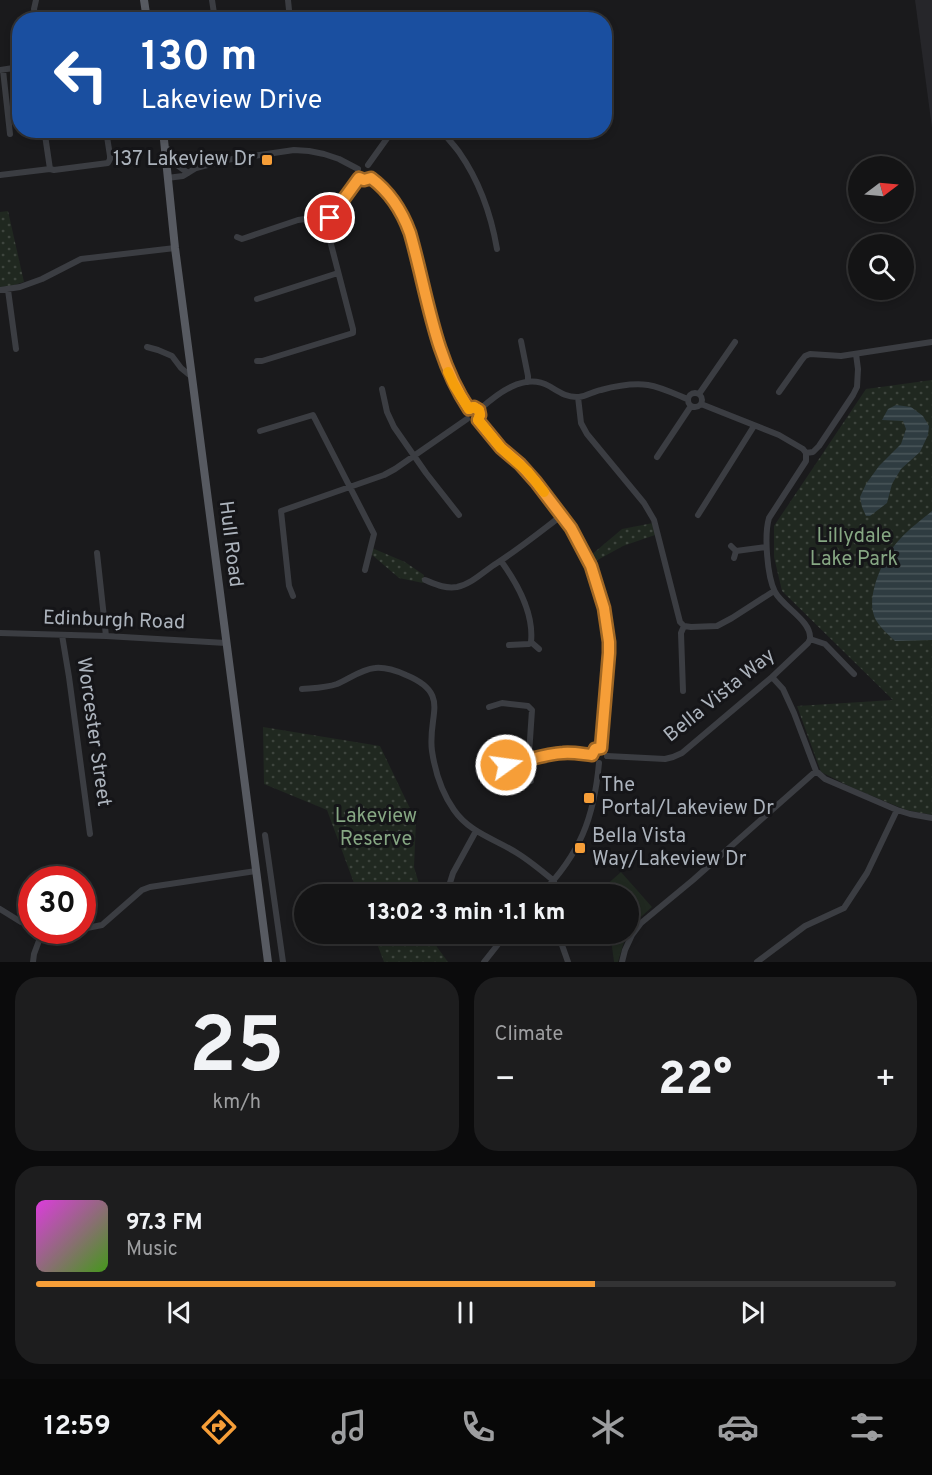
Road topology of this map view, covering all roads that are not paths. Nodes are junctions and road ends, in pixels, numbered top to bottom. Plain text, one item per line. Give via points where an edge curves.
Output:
1 (1, 70) edge
2 (10, 134) dead end
3 (45, 138) edge
4 (107, 138) edge
5 (163, 138) edge
6 (165, 138) edge
7 (387, 138) edge
8 (448, 138) edge
9 (368, 165) junction
10 (50, 169) junction
11 (358, 169) junction
12 (188, 173) junction
13 (0, 175) edge
14 (167, 178) junction
15 (359, 178) junction
16 (371, 178) junction
17 (326, 225) junction
18 (237, 237) dead end
19 (175, 248) junction
20 (497, 249) dead end
21 (338, 273) junction
22 (0, 290) edge
23 (8, 290) junction
24 (257, 299) dead end
25 (520, 341) dead end
26 (735, 342) dead end
27 (932, 342) edge
28 (147, 347) dead end
29 (16, 349) dead end
30 (856, 354) junction
31 (257, 361) dead end
32 (192, 377) junction
33 (528, 382) junction
34 (382, 389) dead end
35 (779, 392) dead end
36 (699, 394) junction
37 (578, 397) junction
38 (687, 399) junction
39 (701, 404) junction
40 (691, 406) junction
41 (469, 409) junction
42 (479, 410) junction
43 (467, 419) junction
44 (478, 420) junction
45 (754, 426) junction
46 (260, 431) dead end
47 (806, 453) junction
48 (414, 456) junction
49 (657, 457) dead end
50 (350, 486) junction
51 (459, 515) dead end
52 (698, 515) dead end
53 (561, 516) junction
54 (766, 547) junction
55 (734, 552) dead end
56 (97, 553) dead end
57 (501, 561) junction
58 (365, 570) dead end
59 (425, 580) dead end
60 (774, 591) junction
61 (293, 596) dead end
62 (684, 626) junction
63 (0, 633) edge
64 (62, 635) junction
65 (106, 636) junction
66 (810, 639) junction
67 (531, 642) junction
68 (226, 643) junction
69 (509, 645) dead end
70 (539, 649) dead end
71 (854, 674) dead end
72 (772, 677) junction
73 (302, 690) dead end
74 (683, 691) dead end
75 (489, 707) dead end
76 (601, 748) junction
77 (592, 755) junction
78 (607, 756) junction
79 (529, 759) junction
80 (599, 763) junction
81 (506, 765) dead end
82 (816, 771) junction
83 (531, 781) dead end
84 (897, 810) junction
85 (932, 818) edge
86 (476, 831) junction
87 (90, 834) dead end
88 (265, 836) dead end
89 (256, 871) junction
90 (554, 880) junction
91 (449, 884) edge
92 (550, 884) edge
93 (0, 909) edge
94 (18, 920) edge
95 (96, 926) edge
96 (37, 944) edge
97 (498, 944) edge
98 (561, 944) edge
99 (33, 962) edge
100 (268, 962) edge
101 (284, 962) edge
102 (484, 962) edge
103 (568, 962) edge
104 (622, 962) edge
105 (757, 962) edge

1 - 2 street
3 - 10 street
4 - 10 street via 108,163
5 - 14 main road, Hull Road
6 - 12 street via 170,159
7 - 9 street
8 - 20 street via 482,192
9 - 11 street
9 - 16 street via 373,171
10 - 13 street
11 - 12 street via 324,154 294,150 226,160
11 - 15 street
12 - 14 street
14 - 19 main road, Hull Road
15 - 16 street
15 - 17 street
16 - 41 street via 386,191 404,218 441,352
17 - 18 street via 305,219 242,239
17 - 21 street
19 - 23 street via 81,259 42,279
19 - 32 main road, Hull Road
21 - 24 street
21 - 31 street via 352,333
22 - 23 street
23 - 29 street
25 - 33 street
26 - 36 street
27 - 30 street
28 - 32 street via 172,356
30 - 35 street via 805,356
30 - 47 street via 858,378 853,395 819,446
32 - 68 main road, Hull Road
33 - 37 street
33 - 42 street via 496,395
34 - 48 street via 394,427
36 - 38 street via 694,392
36 - 39 street
37 - 38 street via 602,389 639,385
37 - 62 street via 587,434 654,520
38 - 40 street
39 - 40 street
39 - 45 street
40 - 49 street
41 - 42 street
41 - 43 street
42 - 44 street
43 - 44 street
43 - 48 street
44 - 53 street via 528,472
45 - 47 street via 787,439
45 - 52 street
46 - 50 street via 314,415
47 - 54 street via 806,461 769,518
48 - 50 street via 384,475
48 - 51 street
50 - 58 street via 374,534
50 - 61 street via 281,511
53 - 57 street
53 - 76 street via 591,566 604,608 609,653
54 - 55 street
54 - 60 street
56 - 65 street
57 - 59 street via 458,587
57 - 67 street via 525,607
60 - 62 street via 717,626
60 - 66 street via 809,629
62 - 74 street
63 - 64 street, Edinburgh Road
64 - 65 street, Edinburgh Road
64 - 87 street, Worcester Street
65 - 68 street, Edinburgh Road
66 - 71 street via 825,644
66 - 72 street, Bella Vista Way
67 - 69 street
67 - 70 street
68 - 89 main road, Hull Road
72 - 78 street, Bella Vista Way via 674,758
72 - 82 street via 783,689
73 - 86 street via 334,685 375,668 401,673 426,685 435,704 432,751 440,781 454,810
75 - 79 street via 502,703 532,710
76 - 77 street
76 - 78 street
77 - 79 street via 564,753
77 - 80 street
78 - 80 street
79 - 81 street
79 - 83 street
80 - 90 street via 582,837
82 - 84 street via 825,779
82 - 104 street via 641,923
84 - 85 street
84 - 105 street via 867,873 844,908 805,926
86 - 90 street via 518,853
86 - 91 street
88 - 101 street
89 - 95 street via 150,887
89 - 100 main road, Hull Road
90 - 92 street
93 - 94 street
96 - 99 street
97 - 102 street
98 - 103 street

